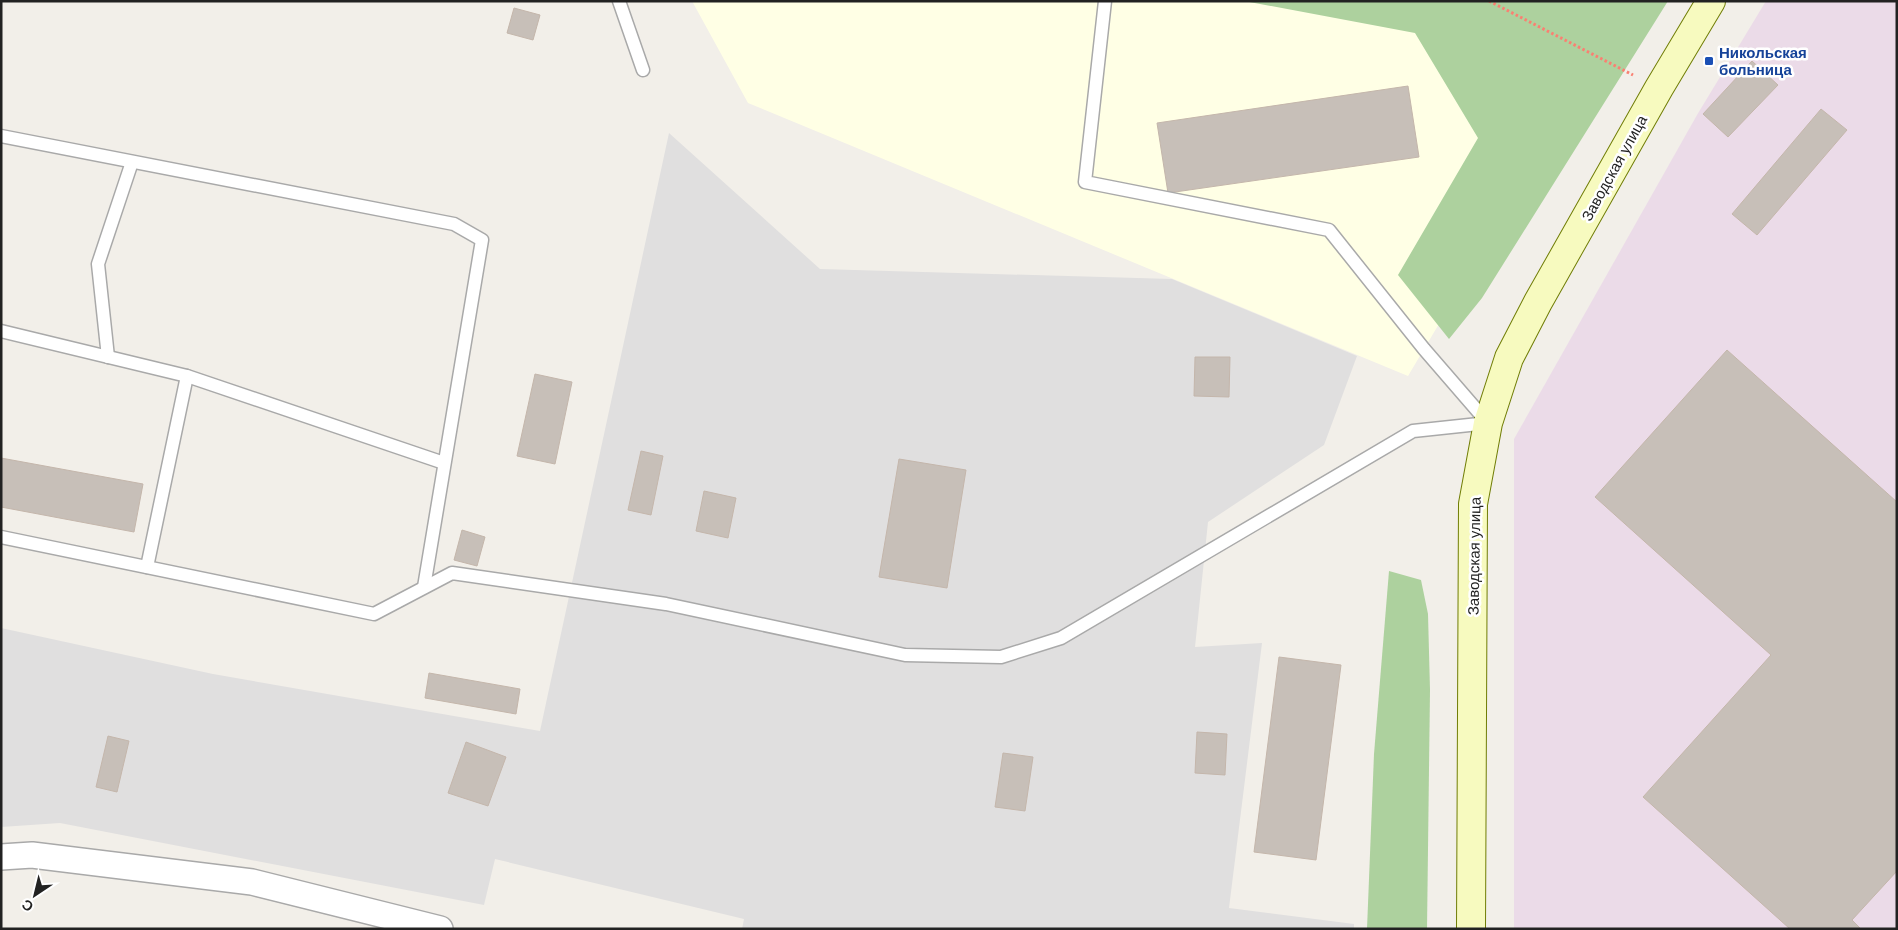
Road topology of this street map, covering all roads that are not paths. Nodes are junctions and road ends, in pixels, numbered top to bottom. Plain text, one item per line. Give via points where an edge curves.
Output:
1 (619, 1) edge
2 (1105, 1) edge
3 (1711, 1) edge
4 (643, 70) dead end
5 (1, 136) edge
6 (132, 162) junction
7 (1, 331) edge
8 (108, 357) junction
9 (187, 376) junction
10 (1488, 423) junction
11 (444, 463) junction
12 (1, 537) edge
13 (147, 567) junction
14 (424, 588) junction
15 (1, 857) edge
16 (440, 929) edge
17 (1471, 929) edge

1 - 4 lane
2 - 10 lane via 1085,182 1329,230
3 - 10 main road, Заводская улица via 1530,318 1509,358
5 - 6 lane
6 - 8 lane via 98,264
6 - 11 lane via 454,224 482,240
7 - 8 lane
8 - 9 lane
9 - 11 lane
9 - 13 lane
10 - 14 lane via 1413,431 1060,638 1001,657 904,655 666,604 452,573
10 - 17 main road, Заводская улица via 1473,504
11 - 14 lane
12 - 13 lane
13 - 14 lane via 374,614
15 - 16 street via 32,855 252,882

